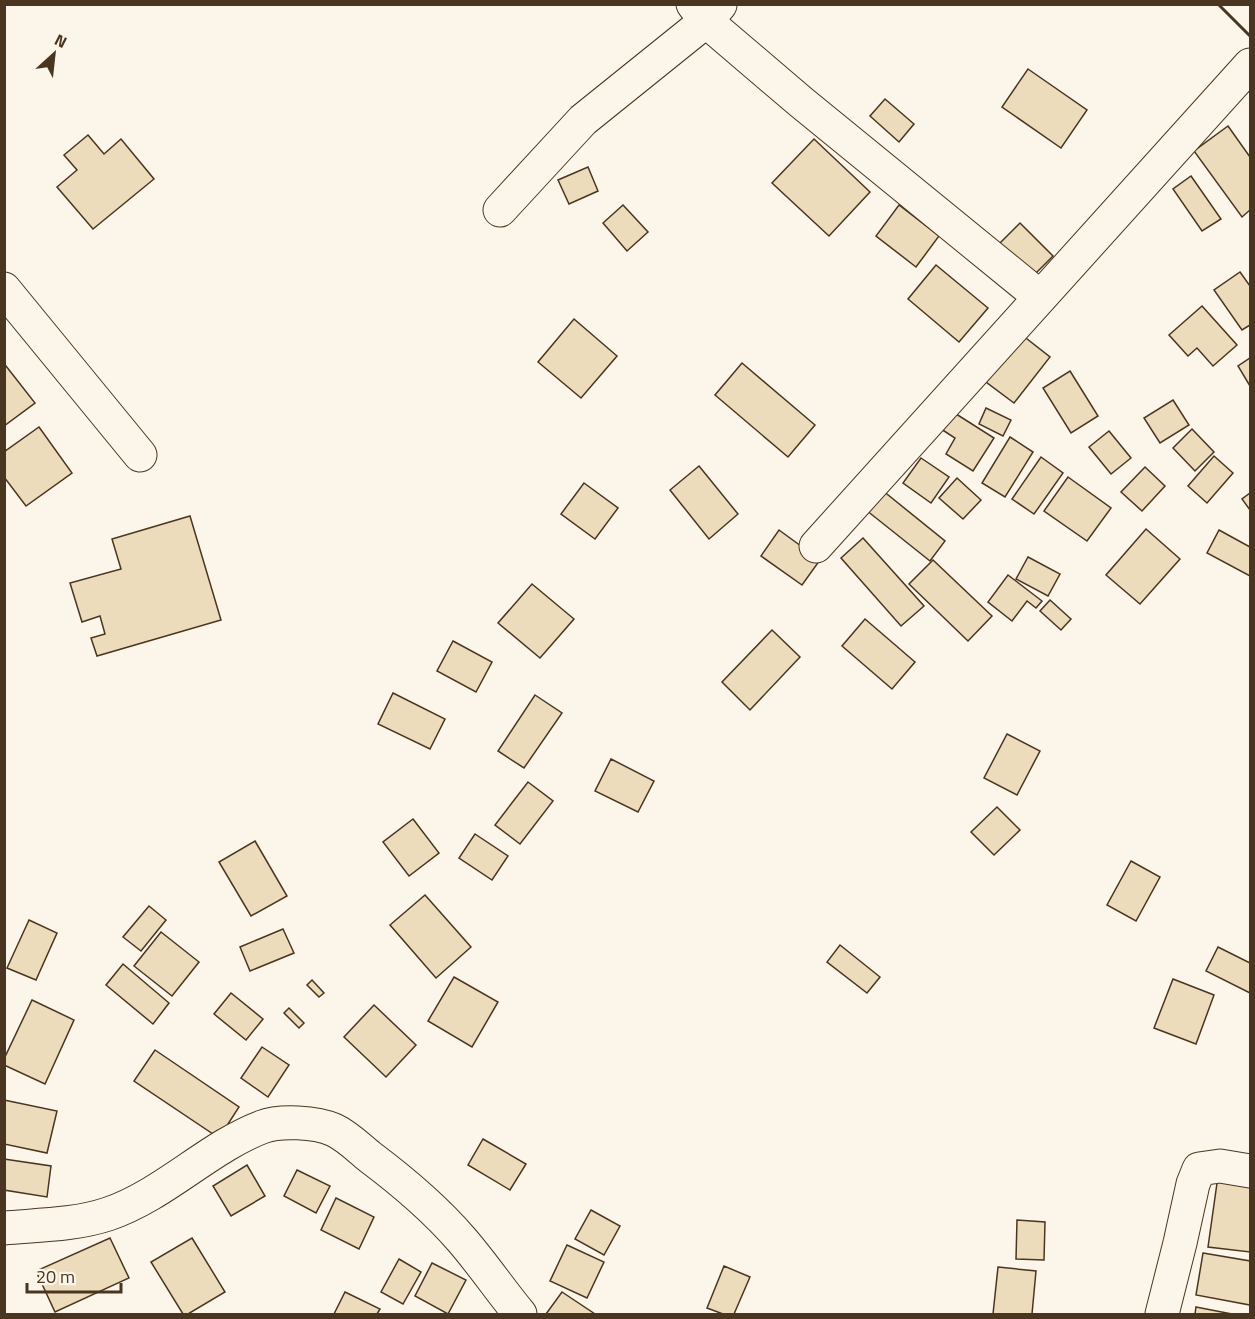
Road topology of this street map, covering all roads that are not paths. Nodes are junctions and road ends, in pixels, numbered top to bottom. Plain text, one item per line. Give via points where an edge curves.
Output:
1 (706, 10) edge
2 (1251, 65) edge
3 (500, 210) dead end
4 (4, 290) edge
5 (1040, 297) junction
6 (140, 455) dead end
7 (816, 546) dead end
8 (1251, 1171) edge
9 (4, 1228) edge
10 (520, 1314) edge
11 (1162, 1314) edge

1 - 3 street via 584,120
1 - 5 street via 801,102
2 - 5 street
4 - 6 street
5 - 7 street
8 - 11 street via 1220,1166 1198,1169
9 - 10 street via 107,1214 131,1204 264,1126 288,1122 310,1125 343,1136 424,1203 461,1239

